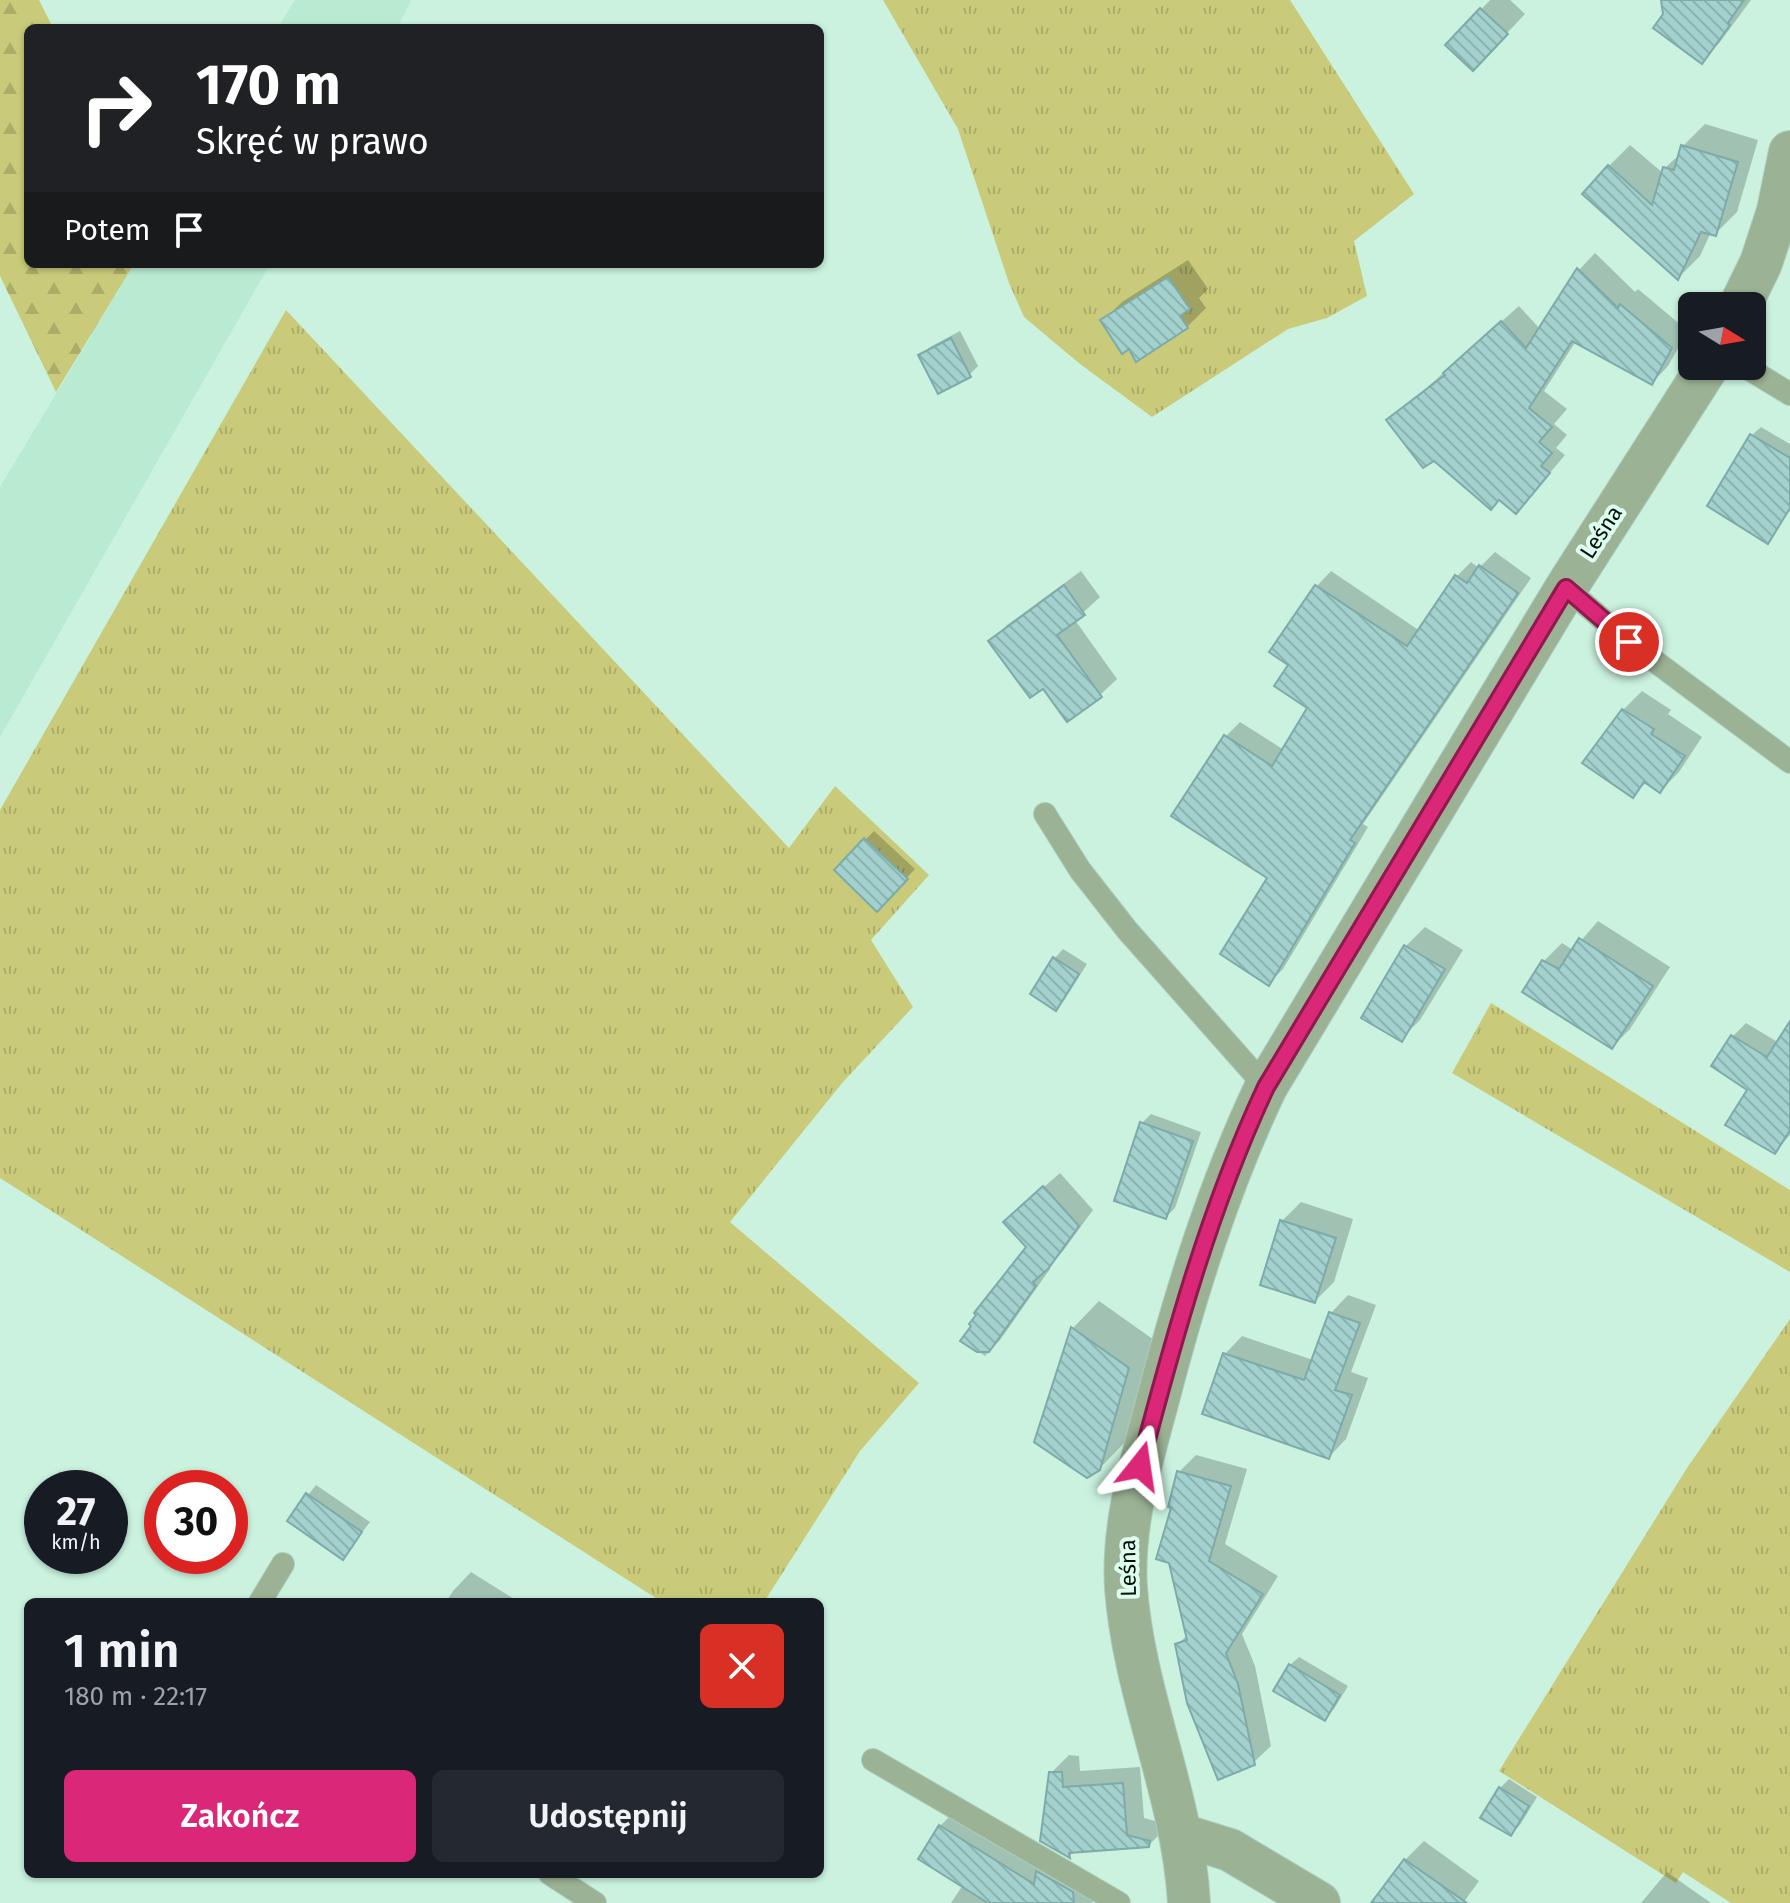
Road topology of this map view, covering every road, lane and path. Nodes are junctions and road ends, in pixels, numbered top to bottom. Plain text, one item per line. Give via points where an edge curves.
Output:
1 (1790, 152) edge
2 (1747, 292) edge
3 (1766, 379) edge
4 (1699, 380) edge
5 (1790, 394) edge
6 (1566, 588) junction
7 (1790, 762) edge
8 (1045, 814) dead end
9 (1266, 1087) junction
10 (283, 1564) dead end
11 (262, 1598) edge
12 (873, 1760) dead end
13 (1182, 1835) junction
14 (556, 1878) edge
15 (595, 1903) edge
16 (1119, 1903) edge
17 (1189, 1903) edge
18 (1319, 1903) edge

1 - 2 street via 1778,211
3 - 5 lane
4 - 6 street, Leśna
6 - 7 lane
6 - 9 street, Leśna
8 - 9 lane via 1127,930
9 - 13 street, Leśna via 1243,1136 1180,1316 1140,1466 1125,1548 1137,1660
10 - 11 lane
12 - 16 lane
13 - 17 street, Leśna
13 - 18 street via 1230,1850
14 - 15 lane

